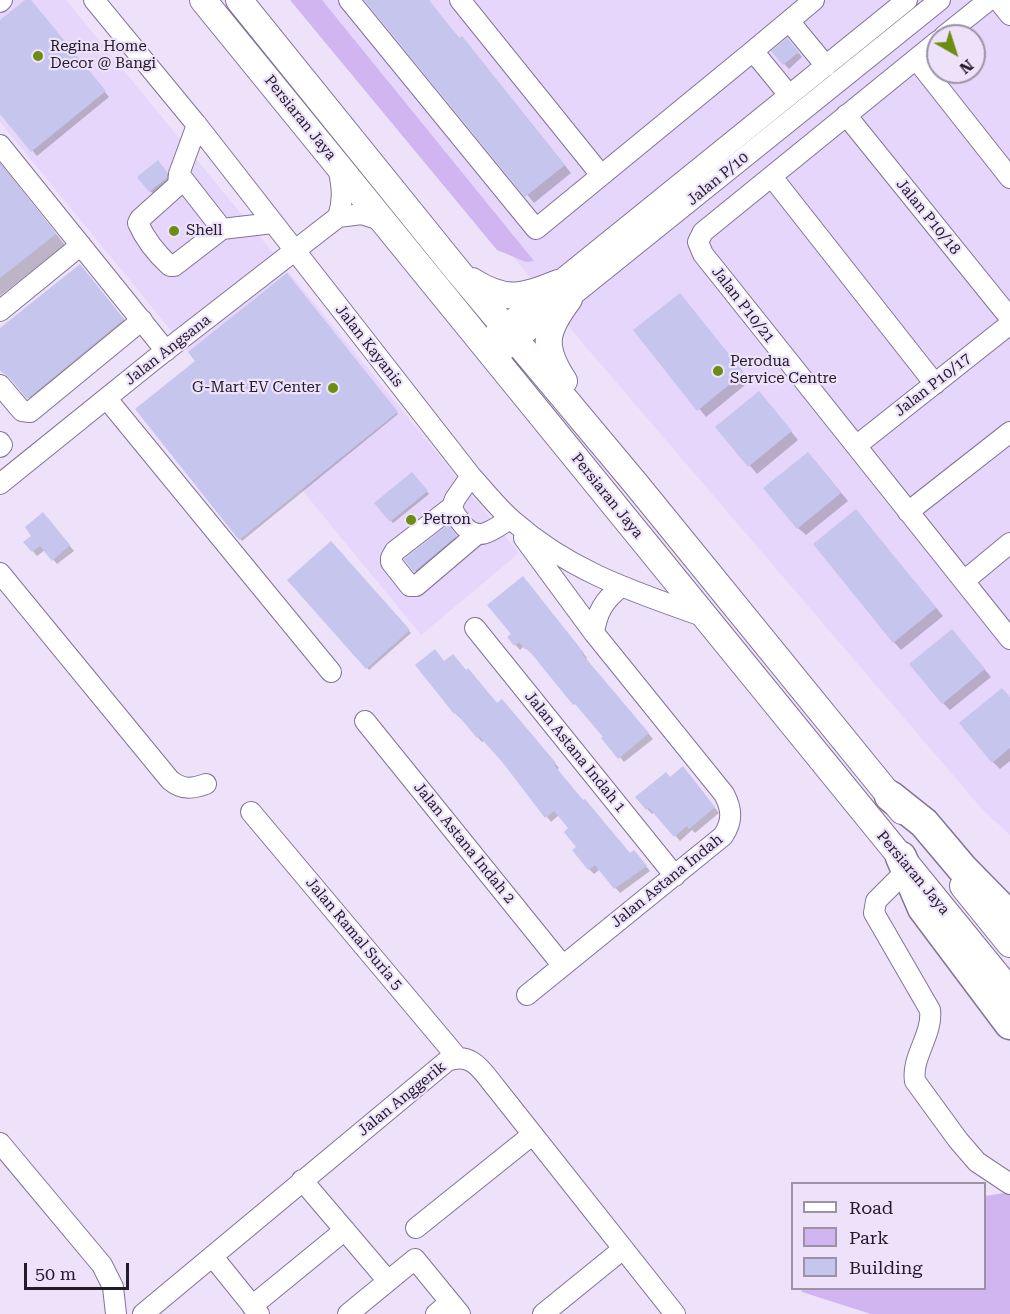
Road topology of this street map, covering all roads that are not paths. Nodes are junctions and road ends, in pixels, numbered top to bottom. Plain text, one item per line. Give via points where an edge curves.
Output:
1 (94, 0) edge
2 (203, 0) edge
3 (239, 0) edge
4 (349, 0) edge
5 (460, 0) edge
6 (814, 0) edge
7 (907, 0) edge
8 (940, 0) edge
9 (989, 0) edge
10 (998, 0) edge
11 (1010, 15) edge
12 (789, 21) junction
13 (959, 24) edge
14 (753, 51) junction
15 (926, 51) edge
16 (916, 59) junction
17 (826, 66) junction
18 (789, 96) junction
19 (846, 115) junction
20 (197, 125) junction
21 (0, 145) edge
22 (338, 164) junction
23 (179, 174) junction
24 (601, 175) junction
25 (772, 177) junction
26 (1010, 178) edge
27 (338, 217) junction
28 (386, 222) junction
29 (273, 223) junction
30 (222, 230) junction
31 (81, 244) junction
32 (295, 250) junction
33 (458, 270) junction
34 (564, 291) junction
35 (0, 312) edge
36 (136, 325) junction
37 (1007, 331) edge
38 (510, 333) junction
39 (489, 350) junction
40 (160, 355) junction
41 (935, 384) junction
42 (0, 385) edge
43 (107, 399) junction
44 (1010, 432) edge
45 (0, 442) edge
46 (0, 447) edge
47 (856, 447) junction
48 (471, 476) junction
49 (0, 484) edge
50 (636, 484) junction
51 (452, 507) junction
52 (908, 512) junction
53 (510, 519) junction
54 (476, 535) junction
55 (1010, 543) edge
56 (0, 573) edge
57 (964, 581) junction
58 (621, 587) junction
59 (705, 617) junction
60 (475, 628) dead end
61 (594, 633) junction
62 (1010, 639) edge
63 (331, 672) dead end
64 (365, 721) dead end
65 (206, 784) dead end
66 (890, 796) junction
67 (251, 812) dead end
68 (904, 864) junction
69 (675, 876) junction
70 (1010, 917) edge
71 (1010, 944) edge
72 (563, 966) junction
73 (1010, 991) edge
74 (527, 995) dead end
75 (1010, 1024) edge
76 (457, 1057) junction
77 (532, 1135) junction
78 (0, 1143) edge
79 (302, 1180) junction
80 (1010, 1184) edge
81 (416, 1228) dead end
82 (345, 1230) junction
83 (623, 1249) junction
84 (213, 1257) junction
85 (387, 1281) junction
86 (256, 1310) edge
87 (448, 1310) edge
88 (116, 1314) edge
89 (143, 1314) edge
90 (348, 1314) edge
91 (543, 1314) edge
92 (675, 1314) edge

1 - 20 street, Jalan Kayanis
2 - 22 main road, Persiaran Jaya
3 - 33 main road, Persiaran Jaya
4 - 24 street via 536,229
5 - 24 street
6 - 12 street
7 - 17 street, Jalan P/10
8 - 34 street, Jalan P/10
9 - 13 street
10 - 11 street
12 - 14 street
12 - 17 street
14 - 18 street
14 - 24 street
15 - 16 street, Jalan P10/21
16 - 19 street, Jalan P10/21
16 - 26 street
17 - 18 street, Jalan P/10
18 - 34 street, Jalan P/10
19 - 25 street, Jalan P10/21
19 - 37 street, Jalan P10/18
20 - 23 street
20 - 29 street, Jalan Kayanis
21 - 31 street
22 - 27 street via 342,204
22 - 28 main road, Persiaran Jaya
23 - 30 street
23 - 30 street via 178,185 140,219 142,233 165,262 174,266
25 - 41 street
25 - 47 street, Jalan P10/21 via 704,232 698,242 703,254
27 - 28 street via 362,214
27 - 32 street, Jalan Angsana
28 - 39 main road, Persiaran Jaya
29 - 30 street
29 - 32 street, Jalan Kayanis
31 - 35 street
31 - 36 street
32 - 40 street, Jalan Angsana
32 - 48 street, Jalan Kayanis
33 - 34 main road via 483,288 506,296
33 - 38 main road, Persiaran Jaya
34 - 38 street, Jalan P/10
34 - 50 main road via 549,330 547,345 552,363
36 - 40 street
36 - 42 street via 30,412 22,411
37 - 41 street, Jalan P10/17
38 - 39 street, Jalan P/10
38 - 50 main road, Persiaran Jaya
39 - 59 main road, Persiaran Jaya
40 - 43 street, Jalan Angsana
41 - 47 street, Jalan P10/17
43 - 49 street, Jalan Angsana
43 - 63 street
44 - 52 street
45 - 46 street
47 - 52 street, Jalan P10/21
48 - 51 street
48 - 53 street, Jalan Kayanis
50 - 66 main road, Persiaran Jaya
51 - 54 street
51 - 54 street via 392,555 391,562 410,586 416,586
52 - 57 street, Jalan P10/21
53 - 54 street
53 - 58 street, Jalan Kayanis via 567,560
53 - 61 street, Jalan Astana Indah
55 - 57 street
56 - 65 street via 170,780 188,789
57 - 62 street, Jalan P10/21
58 - 59 street, Jalan Kayanis
58 - 61 street via 600,608
59 - 68 main road, Persiaran Jaya
60 - 69 street, Jalan Astana Indah 1
61 - 69 street, Jalan Astana Indah via 729,802 730,823 723,836
64 - 72 street, Jalan Astana Indah 2
66 - 70 highway via 924,823
66 - 71 main road, Persiaran Jaya
67 - 76 street, Jalan Ramal Suria 5
68 - 73 main road, Persiaran Jaya
68 - 75 highway via 923,908
68 - 80 street via 876,901 874,913 930,1010 932,1022 914,1072 915,1081 977,1162
69 - 72 street, Jalan Astana Indah
72 - 74 street, Jalan Astana Indah
76 - 77 street, Jalan Anggerik via 475,1064
76 - 79 street, Jalan Anggerik via 447,1061
77 - 81 street
77 - 83 street, Jalan Anggerik
78 - 88 street via 102,1265 113,1287
79 - 82 street
79 - 84 street, Jalan Anggerik
82 - 85 street
82 - 86 street
83 - 91 street
83 - 92 street, Jalan Anggerik
84 - 86 street
84 - 89 street, Jalan Anggerik
85 - 87 street via 414,1259
85 - 90 street

